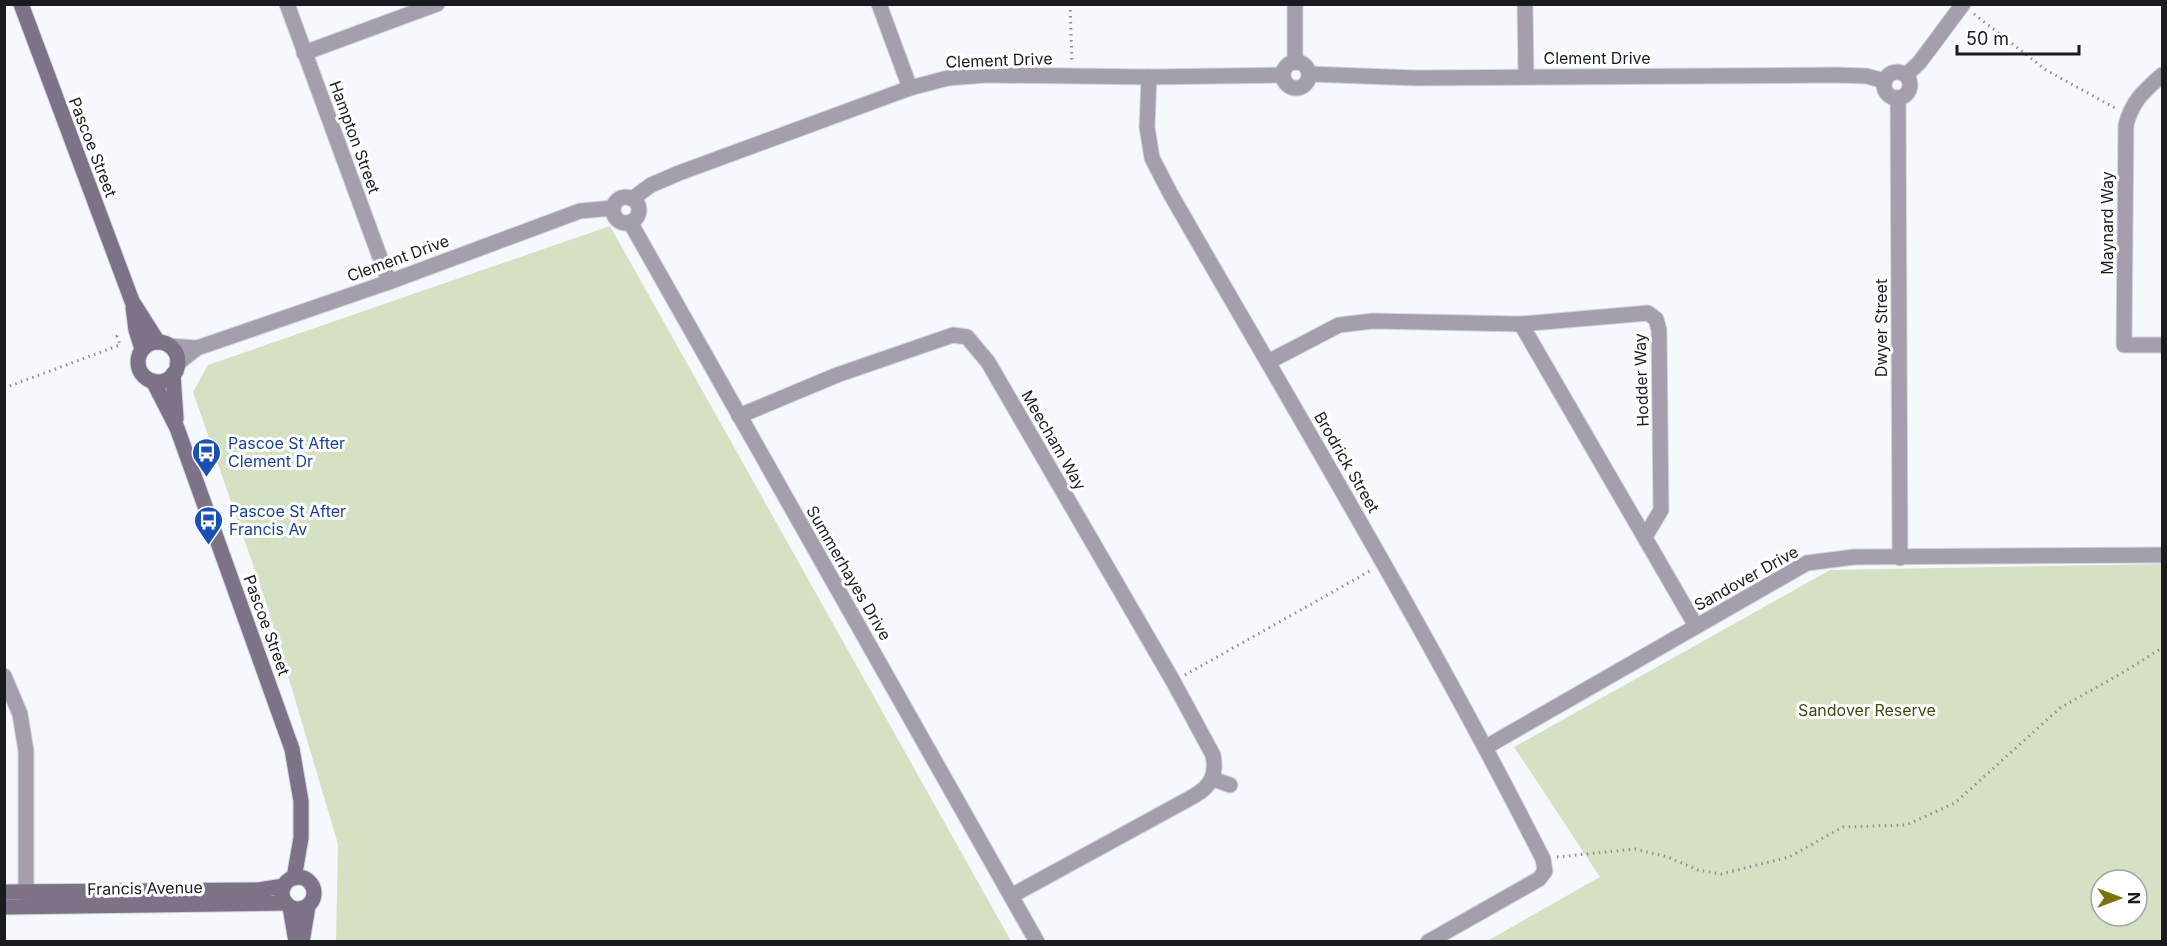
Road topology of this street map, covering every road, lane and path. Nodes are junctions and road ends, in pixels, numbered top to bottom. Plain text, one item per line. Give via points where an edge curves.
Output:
1 (21, 4) edge
2 (287, 4) edge
3 (437, 4) edge
4 (879, 4) edge
5 (1070, 4) edge
6 (1295, 4) edge
7 (1525, 4) edge
8 (1963, 5) edge
9 (304, 53) junction
10 (1295, 62) junction
11 (1309, 74) junction
12 (1283, 75) junction
13 (1906, 75) junction
14 (2163, 75) edge
15 (1072, 76) junction
16 (1526, 76) junction
17 (1149, 77) junction
18 (1885, 81) junction
19 (910, 88) junction
20 (1898, 98) junction
21 (2128, 115) junction
22 (633, 199) junction
23 (613, 208) junction
24 (630, 222) junction
25 (389, 282) junction
26 (132, 302) junction
27 (1521, 324) junction
28 (164, 344) junction
29 (120, 345) dead end
30 (2163, 345) edge
31 (197, 348) junction
32 (142, 349) junction
33 (1268, 362) junction
34 (175, 369) junction
35 (153, 381) junction
36 (4, 388) edge
37 (739, 416) junction
38 (177, 428) junction
39 (1645, 537) junction
40 (2163, 555) edge
41 (1900, 558) junction
42 (1385, 563) junction
43 (1696, 626) junction
44 (2163, 648) edge
45 (4, 676) edge
46 (1173, 681) junction
47 (1486, 747) junction
48 (1213, 779) junction
49 (1230, 786) dead end
50 (301, 838) junction
51 (1543, 859) junction
52 (289, 882) junction
53 (310, 884) junction
54 (4, 892) edge
55 (1011, 896) junction
56 (26, 900) junction
57 (288, 905) junction
58 (308, 906) junction
59 (4, 907) edge
60 (296, 942) edge
61 (302, 942) edge
62 (1037, 942) edge
63 (1428, 942) edge

1 - 26 street, Pascoe Street
2 - 9 street, Hampton Street
3 - 9 street
4 - 19 street
5 - 15 path
6 - 10 street
7 - 16 street
8 - 13 street
8 - 21 path via 2046,70
9 - 25 street, Hampton Street
10 - 11 street via 1303,64
10 - 12 street via 1286,66
11 - 12 street via 1307,82 1298,88 1287,85
11 - 16 street, Clement Drive via 1416,78
12 - 17 street, Clement Drive
13 - 18 street via 1897,72
13 - 20 street via 1909,89
14 - 21 street, Maynard Way via 2140,94
15 - 17 street, Clement Drive
15 - 19 street, Clement Drive via 987,75 948,78
16 - 18 street, Clement Drive via 1838,75
17 - 33 street, Brodrick Street via 1147,127 1152,158
18 - 20 street via 1888,94
19 - 22 street, Clement Drive via 679,173 651,185
20 - 41 street, Dwyer Street
21 - 30 street, Maynard Way via 2124,345
22 - 23 street via 622,198
22 - 24 street via 638,212
23 - 24 street via 616,219
23 - 25 street, Clement Drive via 580,211
24 - 37 street, Summerhayes Drive
25 - 31 street, Clement Drive
26 - 28 street, Pascoe Street
26 - 32 street, Pascoe Street
27 - 33 street, Hodder Way via 1373,321 1339,325
27 - 39 street
27 - 39 street, Hodder Way via 1648,313 1656,319 1660,351 1661,510
28 - 31 street, Clement Drive
28 - 32 street via 152,343
28 - 34 street, Pascoe Street via 175,351
29 - 36 path
31 - 34 street, Clement Drive
32 - 35 street, Pascoe Street via 140,368
33 - 42 street, Brodrick Street
34 - 35 street via 164,380
34 - 38 street, Pascoe Street
35 - 38 street, Pascoe Street
37 - 46 street, Meecham Way via 953,335 967,337 988,362
37 - 55 street, Summerhayes Drive
38 - 50 street, Pascoe Street via 292,749 301,801
39 - 43 street
40 - 41 street, Sandover Drive
41 - 43 street, Sandover Drive via 1854,557 1807,563
42 - 46 path
42 - 47 street, Brodrick Street
43 - 47 street, Sandover Drive
44 - 51 path via 2060,708 1955,803 1906,825 1843,827 1789,857 1721,873 1698,870 1635,849
45 - 56 street via 24,733
46 - 48 street, Meecham Way via 1213,755
47 - 51 street, Brodrick Street
48 - 49 street
48 - 55 street via 1194,796
50 - 52 street, Pascoe Street
50 - 53 street, Pascoe Street
51 - 63 street via 1545,871 1539,879
52 - 53 street via 303,878
52 - 56 street, Francis Avenue via 260,890
52 - 57 street via 282,895
53 - 58 street via 314,893
54 - 56 street, Francis Avenue
55 - 62 street, Summerhayes Drive
56 - 57 street, Francis Avenue
56 - 59 street, Francis Avenue
57 - 58 street via 299,909
57 - 60 street
58 - 61 street

